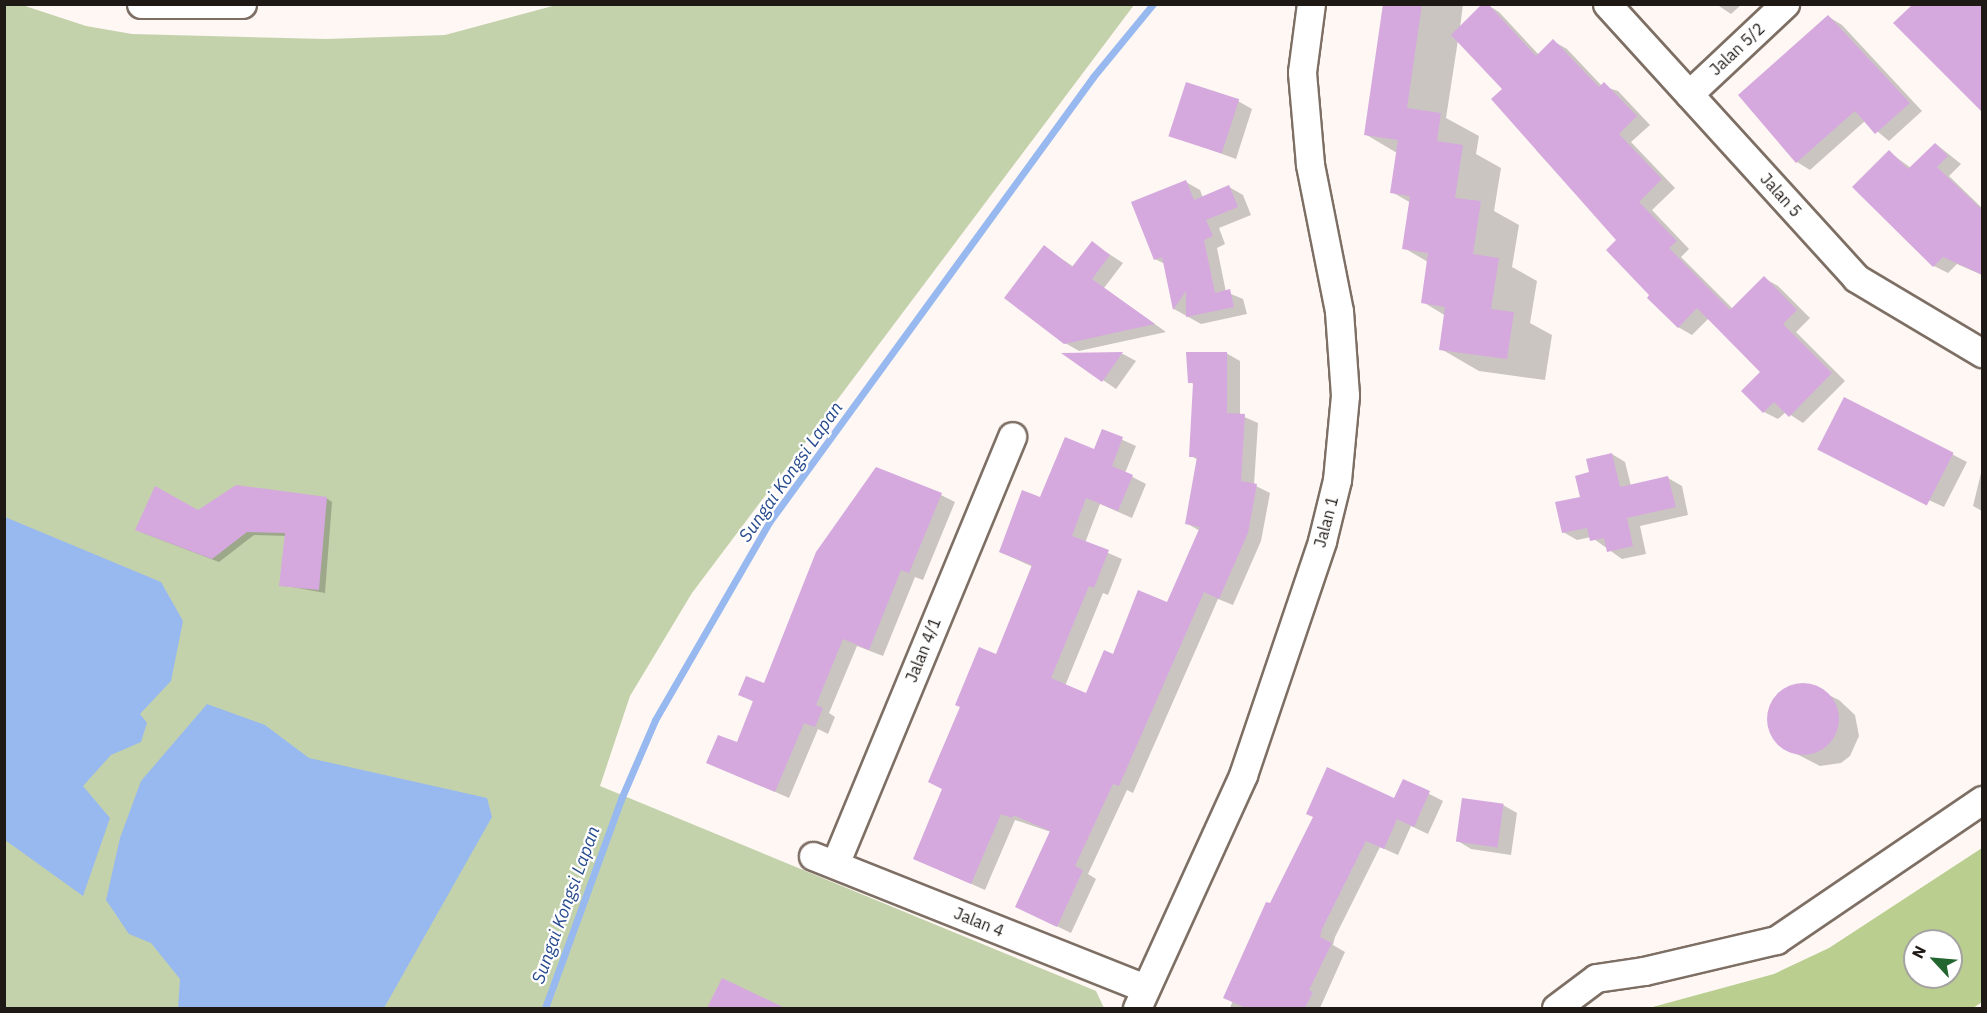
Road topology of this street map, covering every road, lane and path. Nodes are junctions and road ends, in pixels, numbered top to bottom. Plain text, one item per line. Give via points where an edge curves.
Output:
1 (242, 4) edge
2 (1311, 4) edge
3 (1607, 4) edge
4 (1785, 4) edge
5 (145, 5) edge
6 (1689, 94) junction
7 (1983, 352) edge
8 (1012, 436) dead end
9 (1983, 800) edge
10 (824, 860) joint
11 (1140, 998) edge
12 (1556, 1008) edge

1 - 5 street
2 - 11 street, Jalan 1 via 1302,72 1310,164 1339,311 1345,395 1337,480 1322,541 1243,775
3 - 6 street, Jalan 5
4 - 6 street, Jalan 5/2
6 - 7 street, Jalan 5 via 1856,278
8 - 10 street, Jalan 4/1
9 - 12 street via 1776,940 1644,971 1596,978
10 - 11 street, Jalan 4

